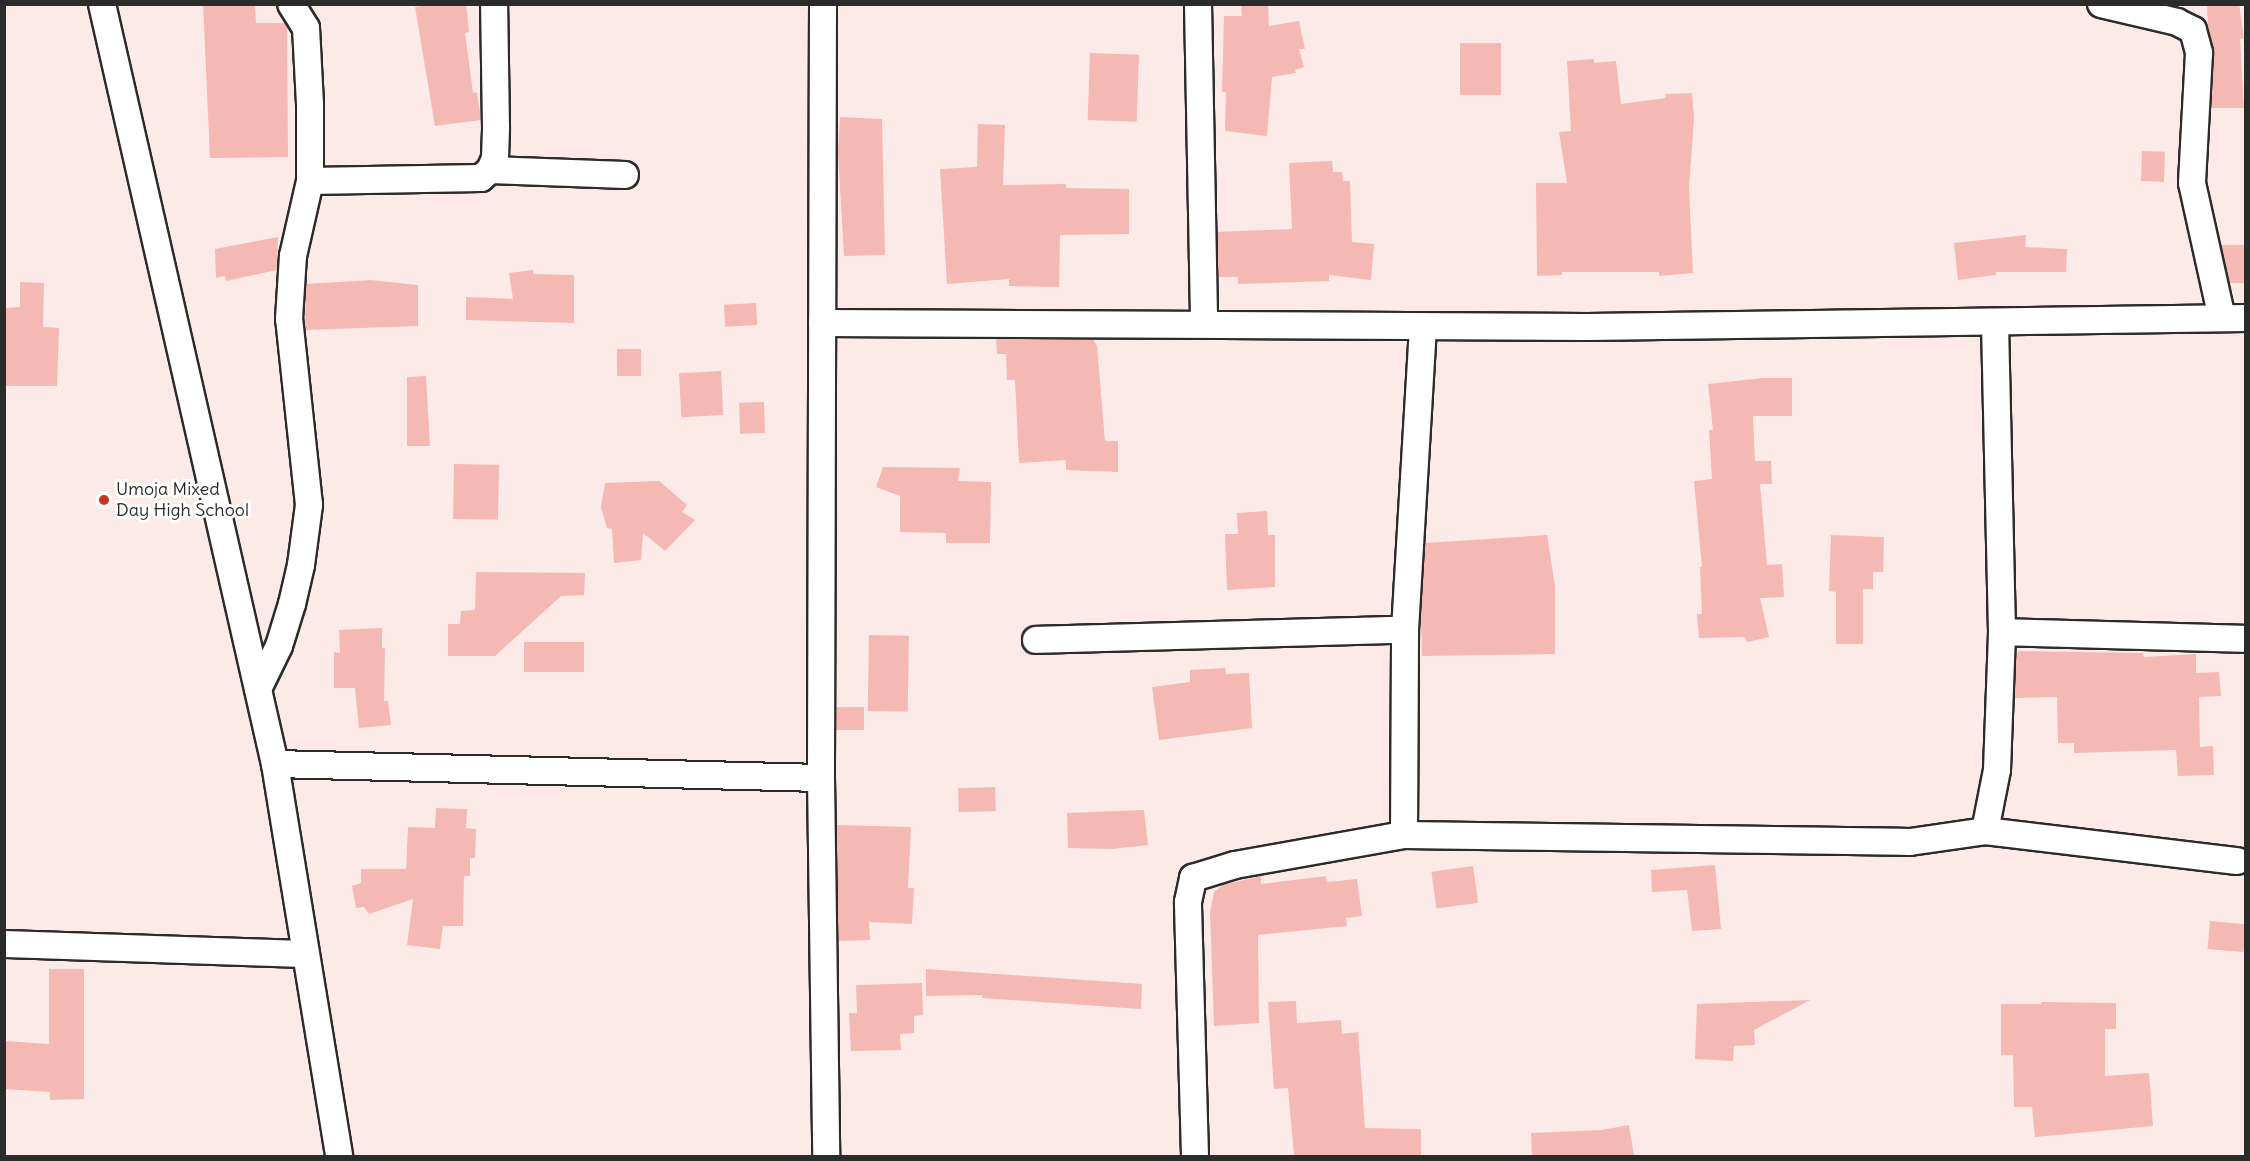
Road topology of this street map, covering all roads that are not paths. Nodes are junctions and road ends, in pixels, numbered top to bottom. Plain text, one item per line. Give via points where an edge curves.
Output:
1 (102, 4) edge
2 (291, 4) edge
3 (494, 4) edge
4 (823, 4) edge
5 (1198, 4) edge
6 (2101, 4) edge
7 (490, 170) junction
8 (625, 175) dead end
9 (310, 181) junction
10 (2234, 318) edge
11 (822, 323) junction
12 (1204, 323) junction
13 (1995, 324) junction
14 (1423, 327) junction
15 (1405, 630) junction
16 (2002, 632) junction
17 (2246, 639) edge
18 (1035, 640) dead end
19 (258, 689) junction
20 (275, 764) junction
21 (821, 778) junction
22 (1985, 831) junction
23 (1404, 835) junction
24 (2237, 861) dead end
25 (4, 944) edge
26 (305, 954) junction
27 (339, 1156) edge
28 (826, 1156) edge
29 (1195, 1156) edge

1 - 19 street
2 - 9 street via 306,28
3 - 7 street via 496,127 495,158
4 - 11 street
5 - 12 street
6 - 10 street via 2177,22 2193,30 2199,53 2192,183
7 - 8 street
7 - 9 street via 481,178
9 - 19 street via 293,256 289,319 309,505 292,604 279,646
10 - 13 street
11 - 12 street
11 - 21 street
12 - 14 street
13 - 14 street
13 - 16 street
14 - 15 street
15 - 18 street
15 - 23 street
16 - 17 street
16 - 22 street via 1997,770
19 - 20 street
20 - 21 street
20 - 26 street
21 - 28 street
22 - 23 street via 1910,842
22 - 24 street
23 - 29 street via 1235,865 1193,878 1188,902
25 - 26 street
26 - 27 street

